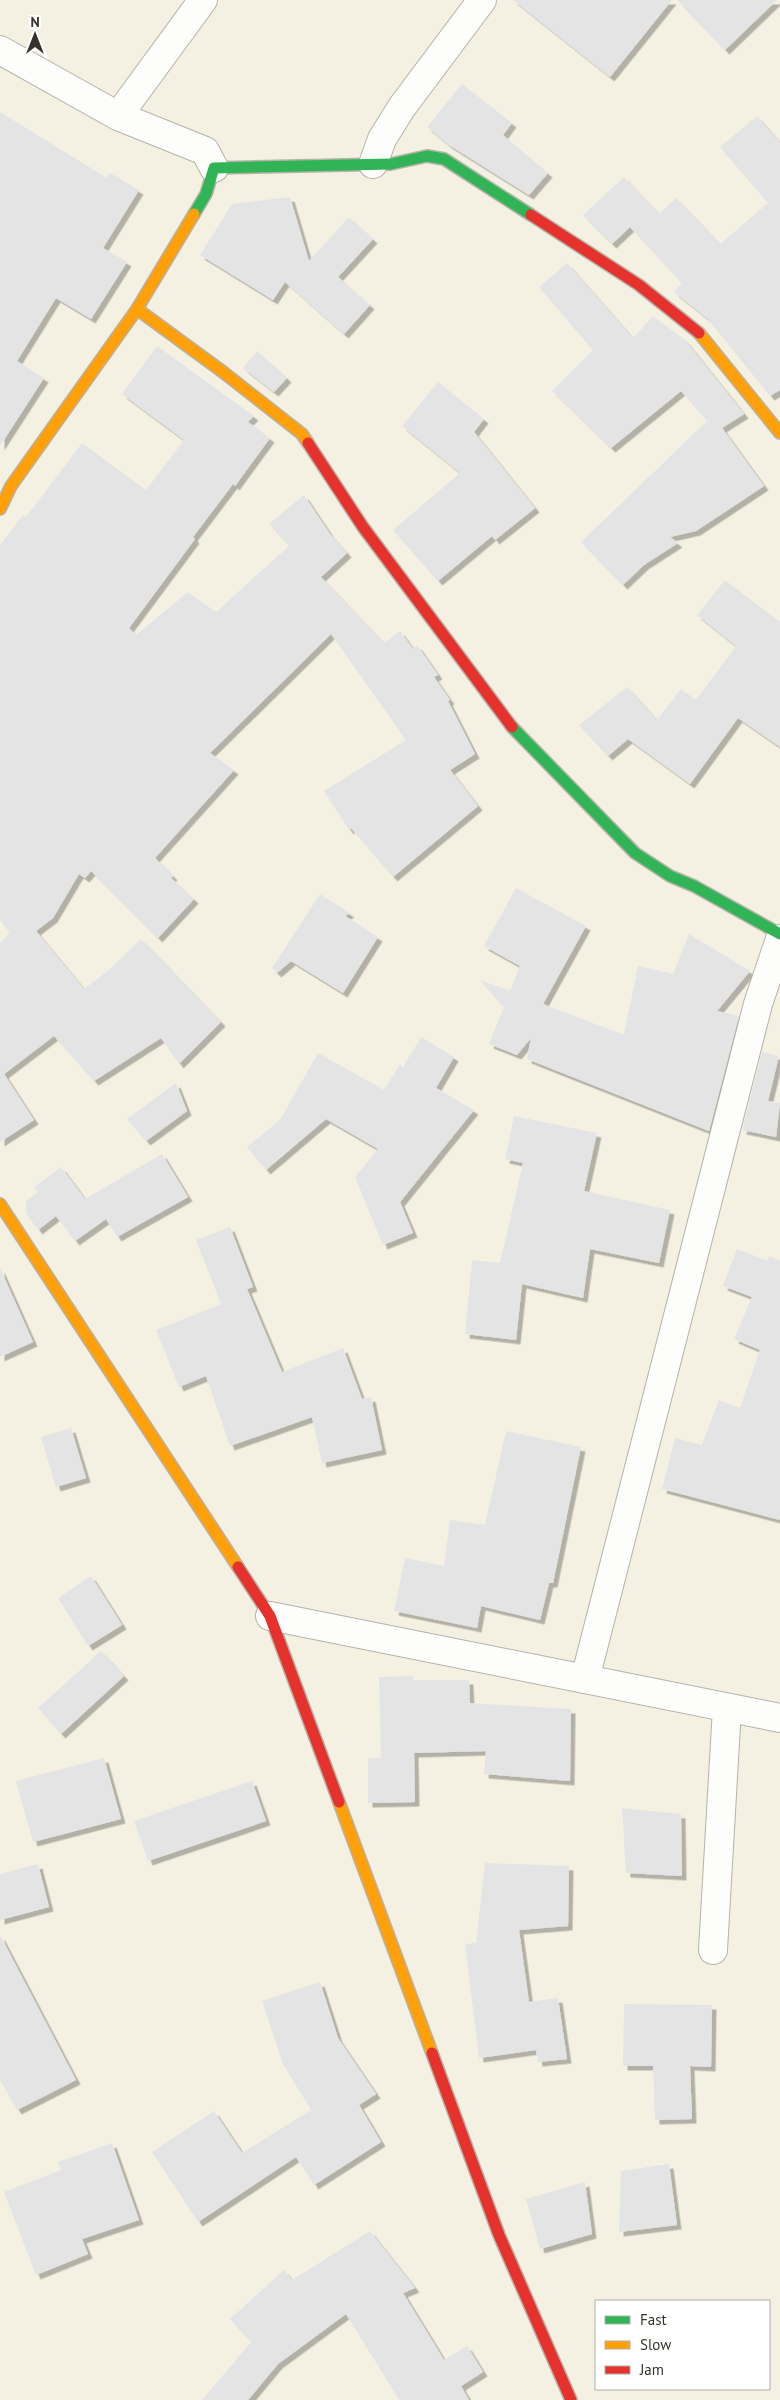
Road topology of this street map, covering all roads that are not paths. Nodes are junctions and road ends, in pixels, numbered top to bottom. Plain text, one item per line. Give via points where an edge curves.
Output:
1 (203, 0) edge
2 (482, 0) edge
3 (0, 50) edge
4 (118, 116) junction
5 (373, 164) junction
6 (214, 168) junction
7 (137, 308) junction
8 (780, 433) edge
9 (0, 510) edge
10 (780, 934) edge
11 (780, 940) edge
12 (769, 1008) edge
13 (0, 1204) edge
14 (270, 1616) junction
15 (585, 1679) junction
16 (727, 1708) junction
17 (780, 1718) edge
18 (712, 1950) dead end
19 (571, 2400) edge

1 - 4 street
2 - 5 street via 402,107 382,139
3 - 4 street
4 - 6 street via 205,150
5 - 6 street
5 - 8 street via 391,164 427,156 444,159 639,285 696,329
6 - 7 street via 206,194
7 - 9 street via 11,486
7 - 10 street via 302,434 363,527 519,736 635,852 670,876
11 - 12 street
12 - 15 street
13 - 14 street
14 - 15 street
14 - 19 street via 499,2235
15 - 16 street
16 - 17 street
16 - 18 street

